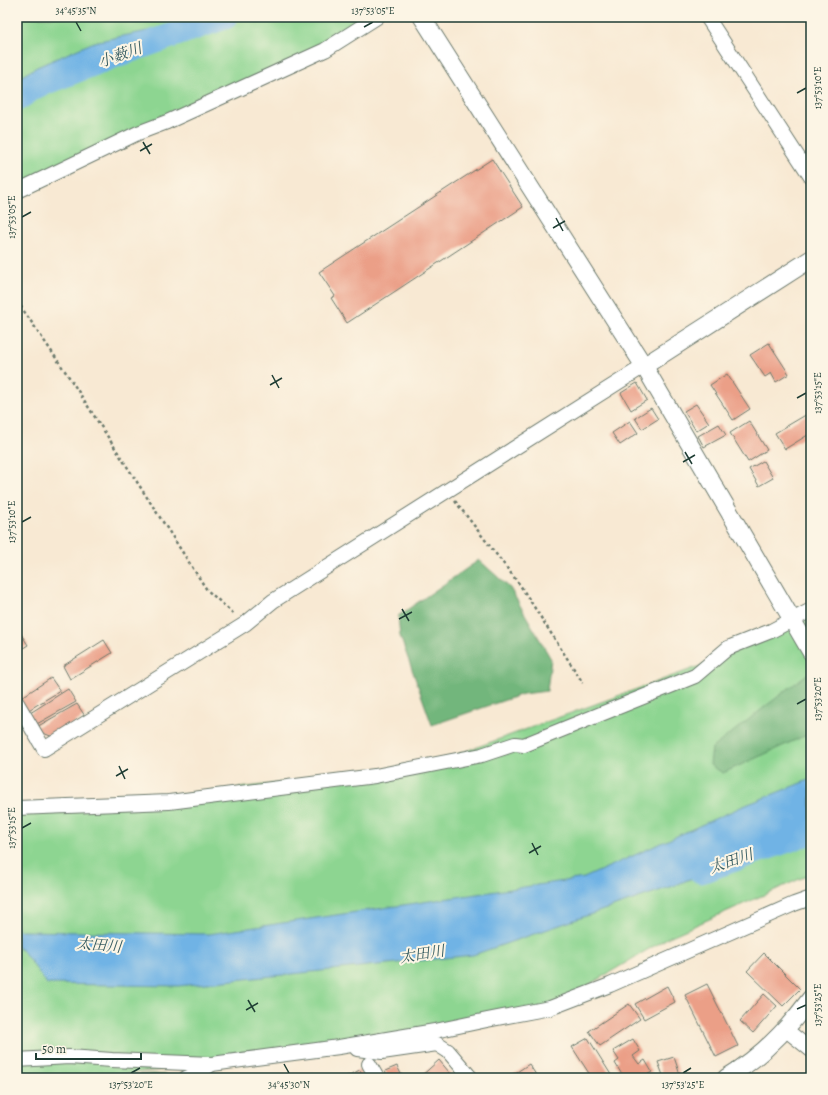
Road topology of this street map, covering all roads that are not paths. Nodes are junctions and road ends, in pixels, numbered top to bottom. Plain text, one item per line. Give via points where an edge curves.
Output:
1 (377, 17) edge
2 (422, 17) edge
3 (708, 17) edge
4 (811, 177) edge
5 (17, 191) edge
6 (811, 259) edge
7 (644, 366) junction
8 (811, 610) edge
9 (791, 620) junction
10 (811, 652) edge
11 (17, 703) edge
12 (17, 808) edge
13 (811, 898) edge
14 (810, 1001) edge
15 (785, 1029) junction
16 (339, 1047) junction
17 (811, 1050) edge
18 (17, 1060) edge
19 (212, 1064) junction
20 (369, 1064) dead end
21 (186, 1078) edge
22 (377, 1078) edge
23 (471, 1078) edge
24 (726, 1078) edge

1 - 5 street via 325,50 131,136
2 - 7 street
3 - 4 street
6 - 7 street
7 - 9 street
7 - 11 street via 273,600 245,624 44,749
8 - 9 street
9 - 10 street
9 - 12 street via 728,648 695,676 524,745 515,744 482,755 375,776 169,802
13 - 16 street via 610,985 550,1008
14 - 15 street
15 - 17 street
15 - 24 street via 764,1051
16 - 19 street
16 - 23 street via 382,1052 437,1044 448,1051
18 - 19 street via 69,1057
19 - 21 street
20 - 22 street

